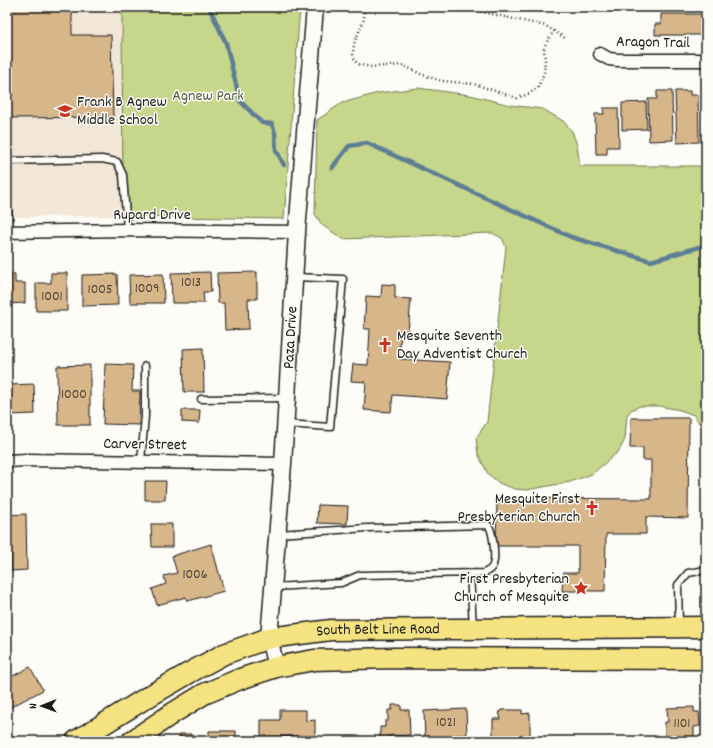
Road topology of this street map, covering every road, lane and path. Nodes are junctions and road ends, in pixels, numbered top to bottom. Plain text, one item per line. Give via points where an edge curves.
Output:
1 (315, 7) edge
2 (326, 7) edge
3 (364, 8) junction
4 (554, 31) junction
5 (565, 38) dead end
6 (600, 54) dead end
7 (706, 60) edge
8 (7, 161) edge
9 (7, 207) edge
10 (127, 230) junction
11 (8, 232) edge
12 (297, 232) junction
13 (294, 277) junction
14 (145, 366) dead end
15 (286, 398) junction
16 (201, 399) dead end
17 (285, 424) junction
18 (7, 461) edge
19 (141, 461) junction
20 (283, 464) junction
21 (277, 534) junction
22 (706, 570) edge
23 (470, 574) junction
24 (273, 587) junction
25 (679, 627) junction
26 (706, 627) edge
27 (474, 628) junction
28 (577, 628) junction
29 (269, 638) junction
30 (476, 659) junction
31 (578, 659) junction
32 (706, 659) edge
33 (276, 667) junction
34 (76, 741) edge
35 (132, 741) edge

1 - 12 street, Paza Drive
2 - 3 path
3 - 4 path via 464,8 532,22
3 - 4 path via 364,19 354,44 353,54 355,61 360,65 402,65 442,81 474,84 517,98 529,94 538,87 544,73 544,49
4 - 5 path
6 - 7 street, Aragon Trail via 608,59 618,60
8 - 10 lane via 102,159 117,162 123,176
9 - 11 lane
10 - 11 street, Rupard Drive
10 - 12 street, Rupard Drive
12 - 13 street, Paza Drive
13 - 15 street, Paza Drive
13 - 17 lane via 343,279 330,427
14 - 19 lane via 145,416
15 - 16 lane
15 - 17 street, Paza Drive
17 - 20 street, Paza Drive
18 - 19 street, Carver Street
19 - 20 street, Carver Street
20 - 21 street, Paza Drive
21 - 23 lane via 368,528 488,525 492,533 493,565 484,573
21 - 24 street, Paza Drive
22 - 25 lane via 688,573 678,585
23 - 24 lane via 360,575 341,583
23 - 27 lane
24 - 29 street, Paza Drive
25 - 26 main road, South Belt Line Road
25 - 28 main road, South Belt Line Road
27 - 28 main road, South Belt Line Road
27 - 29 main road, South Belt Line Road via 331,630
27 - 30 main road
28 - 31 main road
29 - 33 street, Paza Drive
29 - 34 main road, South Belt Line Road via 224,654
30 - 31 main road, South Belt Line Road
30 - 33 main road, South Belt Line Road via 314,660
31 - 32 main road, South Belt Line Road
33 - 35 main road, South Belt Line Road via 204,694

